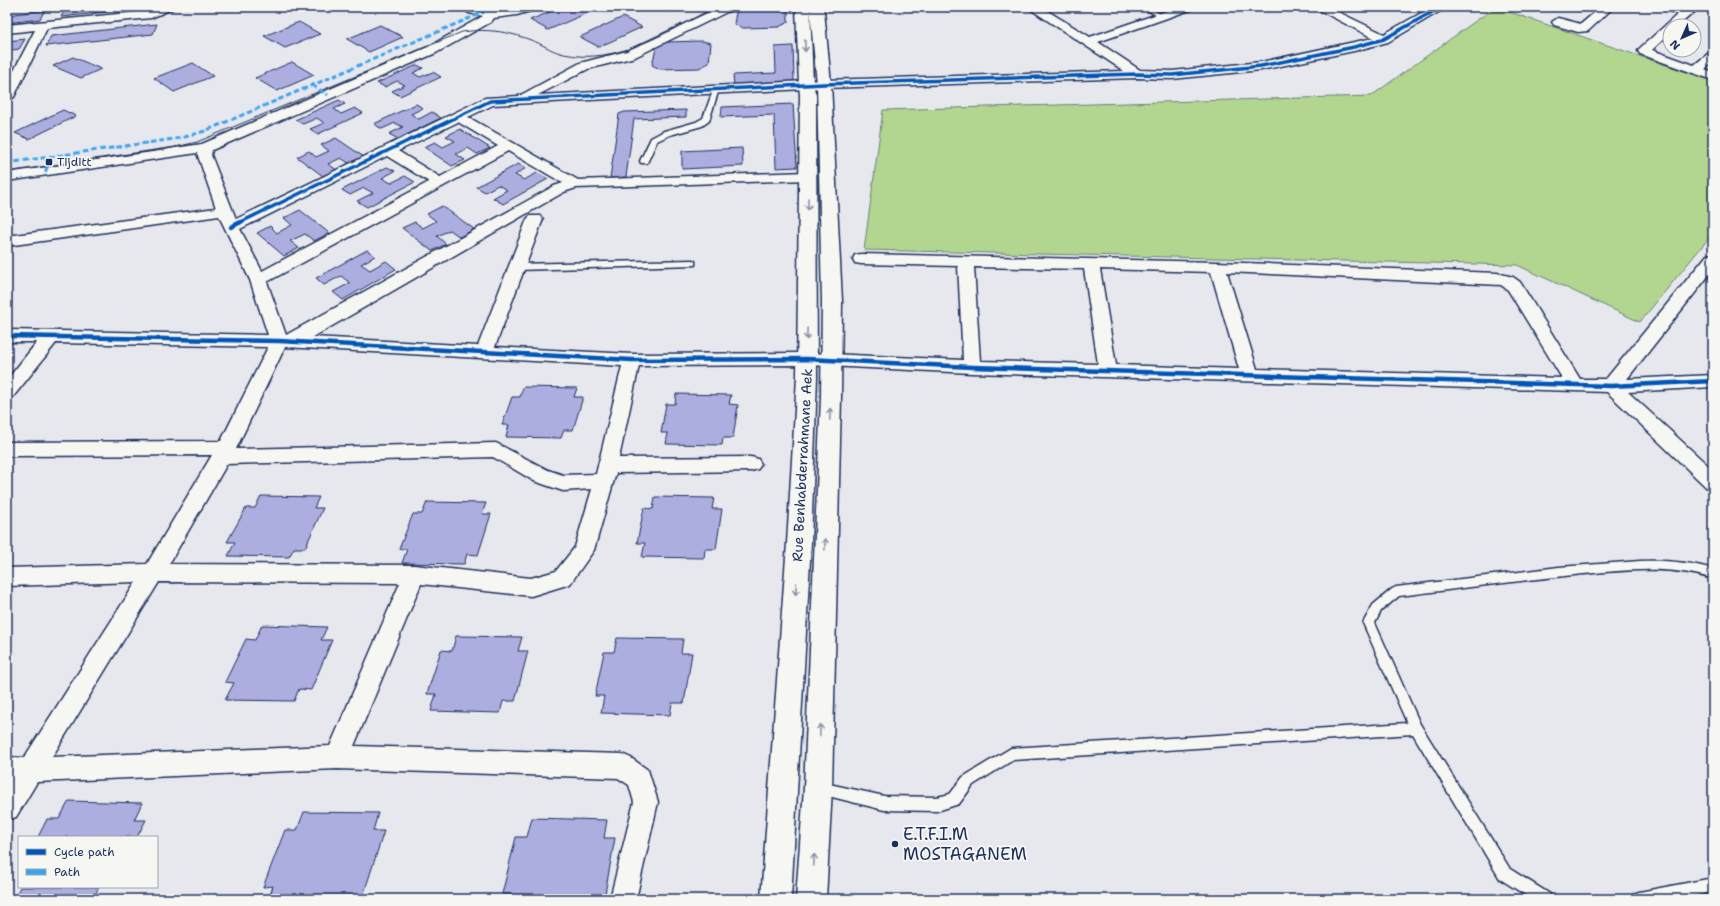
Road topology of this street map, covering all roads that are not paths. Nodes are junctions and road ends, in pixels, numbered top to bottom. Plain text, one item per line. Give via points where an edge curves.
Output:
1 (168, 7) edge
2 (466, 7) edge
3 (513, 7) edge
4 (532, 7) edge
5 (729, 7) edge
6 (803, 7) edge
7 (817, 7) edge
8 (1033, 7) edge
9 (1145, 7) edge
10 (1190, 7) edge
11 (1319, 7) edge
12 (1608, 7) edge
13 (1668, 7) edge
14 (1438, 8) edge
15 (1690, 10) edge
16 (494, 13) junction
17 (1160, 16) junction
18 (1680, 18) edge
19 (1558, 22) dead end
20 (43, 25) junction
21 (7, 29) edge
22 (1662, 35) edge
23 (1384, 38) junction
24 (1090, 40) junction
25 (1713, 56) edge
26 (1695, 70) junction
27 (1137, 74) junction
28 (1713, 76) edge
29 (815, 85) junction
30 (716, 90) junction
31 (7, 97) edge
32 (519, 99) junction
33 (456, 116) junction
34 (508, 146) junction
35 (205, 148) junction
36 (388, 150) junction
37 (644, 161) dead end
38 (808, 176) junction
39 (7, 177) edge
40 (440, 183) junction
41 (575, 184) junction
42 (228, 219) junction
43 (535, 220) dead end
44 (7, 241) edge
45 (861, 259) dead end
46 (1713, 259) edge
47 (966, 261) junction
48 (692, 263) dead end
49 (1091, 264) junction
50 (1217, 267) junction
51 (516, 268) junction
52 (258, 280) junction
53 (7, 336) edge
54 (52, 337) junction
55 (286, 341) junction
56 (484, 352) junction
57 (807, 359) junction
58 (632, 360) junction
59 (831, 361) junction
60 (972, 367) junction
61 (1108, 371) junction
62 (1250, 376) junction
63 (1713, 381) edge
64 (1575, 385) junction
65 (1611, 386) junction
66 (7, 392) edge
67 (7, 449) edge
68 (224, 453) junction
69 (751, 464) dead end
70 (606, 474) junction
71 (1713, 482) edge
72 (153, 574) junction
73 (414, 574) junction
74 (1713, 574) edge
75 (7, 577) edge
76 (1416, 728) junction
77 (337, 757) junction
78 (18, 769) edge
79 (818, 788) junction
80 (7, 808) edge
81 (1713, 885) edge
82 (623, 899) edge
83 (776, 899) edge
84 (811, 899) edge
85 (1545, 899) edge
86 (1639, 899) edge

1 - 20 street via 151,14
2 - 16 street
3 - 16 street via 499,9
4 - 16 street via 509,14
5 - 32 street via 631,54 584,66
6 -> 29 main road, Rue Benhabderrahmane Aek
7 - 29 main road, Rue Benhabderrahmane Aek
8 - 24 street
9 - 17 lane
10 - 17 street
11 - 23 street
12 - 19 street via 1584,28
13 - 15 street
14 - 23 street
15 - 18 street
16 - 35 street via 432,50
17 - 24 street
20 - 21 street
20 - 31 street
22 - 26 street via 1644,52
23 - 27 street via 1354,47 1261,66 1172,75
24 - 27 street
25 - 26 street
26 - 28 street
27 - 29 street
29 - 30 street
29 - 38 main road, Rue Benhabderrahmane Aek via 808,95
29 - 59 main road, Rue Benhabderrahmane Aek via 832,301
30 - 32 street
30 - 37 lane via 706,120 654,140
32 - 33 street via 490,100
33 - 34 street
33 - 36 street
34 - 40 street
34 - 41 street
35 - 39 street
35 - 42 street via 204,155
36 - 40 street
36 - 42 street
38 - 41 street
38 -> 57 main road, Rue Benhabderrahmane Aek
40 - 52 street
41 - 55 street via 559,189
42 - 44 street
42 - 52 street
43 - 51 street
45 - 47 street
46 - 65 street
47 - 49 street
47 - 60 street
48 - 51 lane
49 - 50 street
49 - 61 street
50 - 62 street
50 - 64 street via 1496,278 1506,281 1514,286
51 - 56 street
52 - 55 street
53 - 54 street
54 - 55 street
54 - 66 street
55 - 56 street
55 - 68 street
56 - 58 street
57 - 58 street
57 - 59 street
57 -> 83 main road, Rue Benhabderrahmane Aek via 799,543
58 - 70 street
59 - 60 street
79 -> 59 main road, Rue Benhabderrahmane Aek
60 - 61 street
61 - 62 street
62 - 64 street
63 - 65 street
64 - 65 street
65 - 71 street
67 - 68 street
68 - 70 street via 496,450 541,476 563,483
68 - 72 street
69 - 70 street
70 - 73 street via 584,550 563,578 531,587
72 - 73 street
72 - 75 street
72 - 78 street
73 - 77 street
74 - 76 lane via 1674,564 1588,569 1396,592 1377,608 1369,623
76 - 79 lane via 1011,754 968,781 954,799 937,804 884,803
76 - 85 lane via 1506,874
77 - 78 street
77 - 82 street via 622,766 639,778 646,802
78 - 80 street
84 -> 79 main road, Rue Benhabderrahmane Aek
81 - 86 lane

